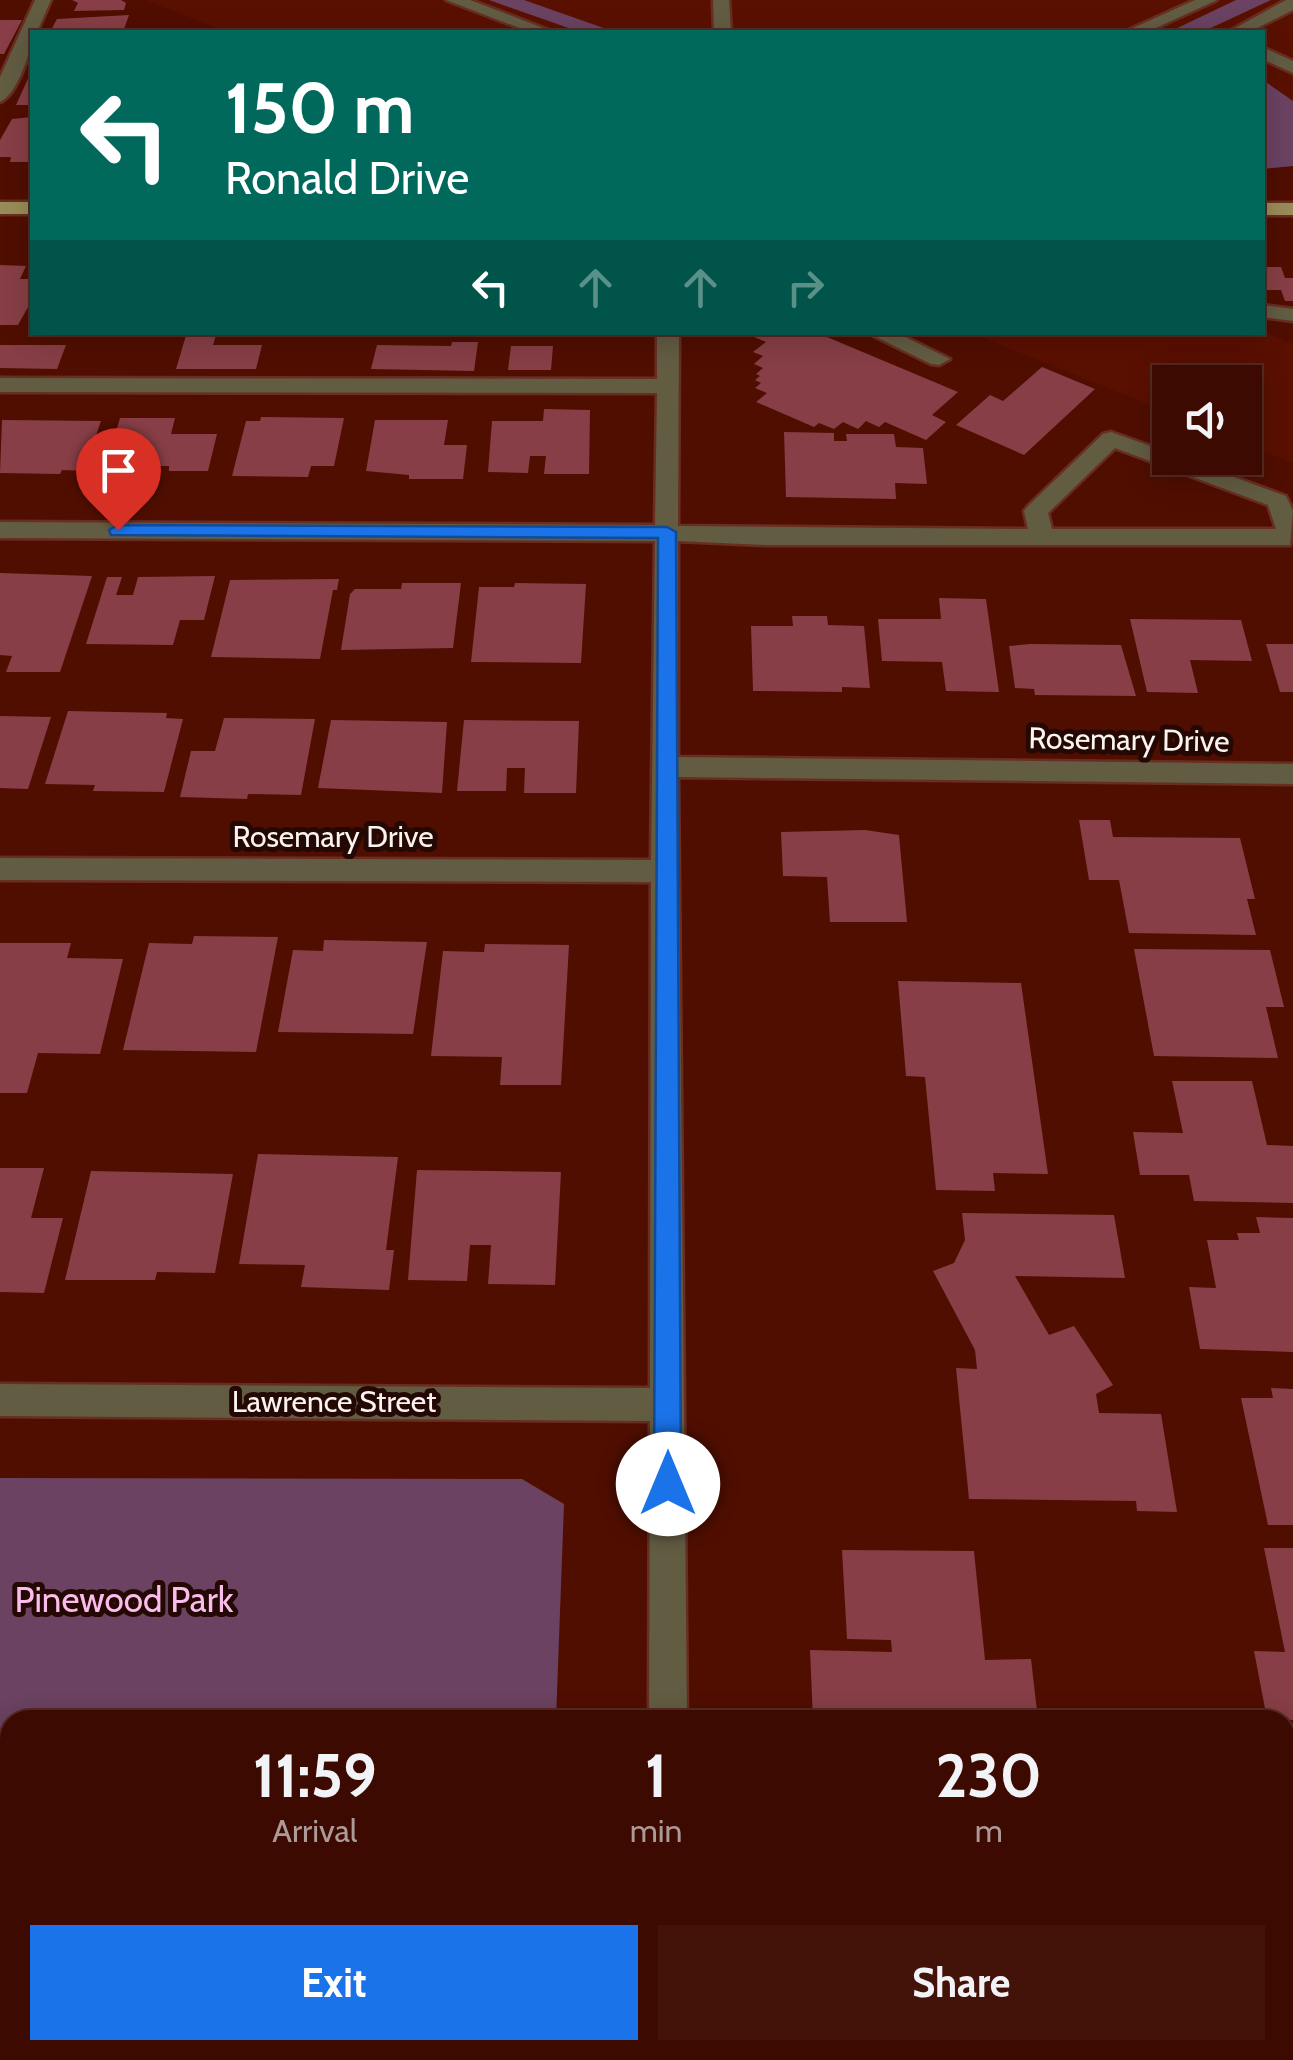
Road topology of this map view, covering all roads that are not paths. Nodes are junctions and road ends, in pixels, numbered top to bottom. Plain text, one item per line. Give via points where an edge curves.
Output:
1 (43, 0) edge
2 (454, 0) edge
3 (722, 0) edge
4 (1209, 0) edge
5 (1293, 2) edge
6 (539, 30) edge
7 (723, 30) edge
8 (1138, 30) edge
9 (1241, 30) edge
10 (1265, 54) edge
11 (1293, 68) edge
12 (0, 96) edge
13 (0, 208) edge
14 (30, 208) edge
15 (1265, 209) edge
16 (1293, 209) edge
17 (1265, 311) edge
18 (1293, 315) edge
19 (668, 335) edge
20 (883, 335) edge
21 (939, 359) dead end
22 (0, 385) edge
23 (668, 386) junction
24 (0, 530) edge
25 (667, 532) junction
26 (1042, 537) junction
27 (665, 767) junction
28 (1293, 774) edge
29 (0, 869) edge
30 (666, 871) junction
31 (0, 1400) edge
32 (668, 1405) junction
33 (668, 1710) edge

1 - 12 street
2 - 6 street
3 - 7 street
4 - 8 street
5 - 9 street
10 - 11 street
13 - 14 main road
15 - 16 main road
17 - 18 street
19 - 23 street
20 - 21 street
22 - 23 street
23 - 25 street
24 - 25 street
25 - 26 street
25 - 27 street
26 - 26 street via 1061,537 1290,537 1278,501 1111,438 1036,511
27 - 28 street, Rosemary Drive
27 - 30 street
29 - 30 street, Rosemary Drive
30 - 32 street
31 - 32 street, Lawrence Street
32 - 33 street

